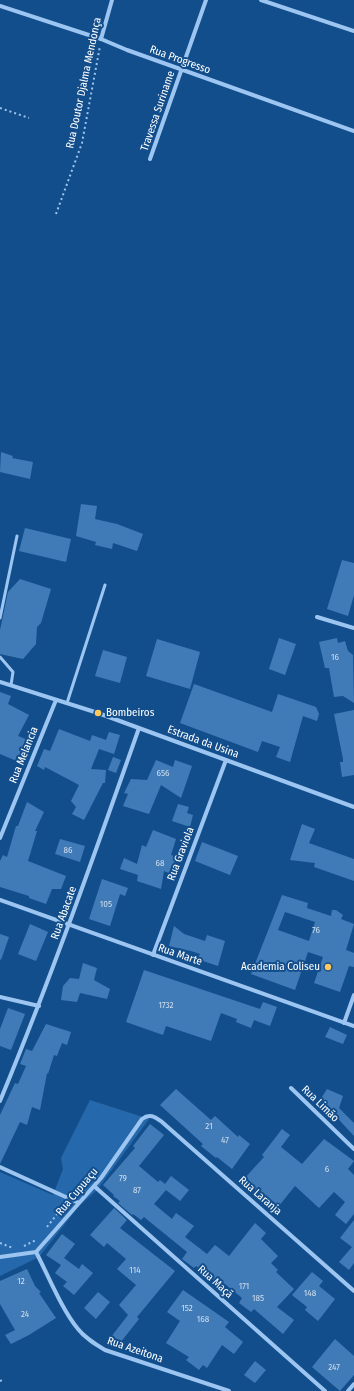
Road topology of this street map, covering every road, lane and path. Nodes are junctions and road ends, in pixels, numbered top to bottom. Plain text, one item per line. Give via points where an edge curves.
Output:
1 (112, 0) edge
2 (206, 0) edge
3 (261, 0) edge
4 (0, 6) edge
5 (354, 31) edge
6 (101, 38) junction
7 (181, 70) junction
8 (0, 108) edge
9 (29, 118) dead end
10 (354, 131) edge
11 (150, 159) dead end
12 (56, 214) dead end
13 (17, 536) dead end
14 (105, 584) dead end
15 (317, 617) dead end
16 (0, 618) edge
17 (354, 628) edge
18 (0, 657) edge
19 (0, 682) edge
20 (11, 685) junction
21 (56, 700) junction
22 (67, 703) junction
23 (139, 728) junction
24 (226, 760) junction
25 (354, 807) edge
26 (0, 838) edge
27 (0, 900) edge
28 (70, 924) junction
29 (153, 955) junction
30 (354, 995) edge
31 (0, 997) edge
32 (39, 1006) junction
33 (344, 1023) junction
34 (354, 1026) edge
35 (291, 1088) dead end
36 (0, 1101) edge
37 (152, 1116) joint
38 (354, 1149) edge
39 (0, 1167) edge
40 (94, 1186) junction
41 (70, 1198) junction
42 (79, 1203) junction
43 (47, 1228) dead end
44 (38, 1239) dead end
45 (0, 1243) edge
46 (36, 1252) junction
47 (1, 1255) edge
48 (354, 1291) edge
49 (354, 1384) edge
50 (229, 1391) edge
51 (325, 1391) edge
52 (348, 1391) edge

1 - 6 street, Rua Doutor Djalma Mendonça
2 - 7 street, Travessa Suriname
3 - 5 street
4 - 6 street, Rua Progresso
6 - 7 street, Rua Progresso
6 - 12 path, Rua Doutor Djalma Mendonça via 82,143
7 - 10 street, Rua Progresso
7 - 11 street, Travessa Suriname
8 - 9 path
13 - 16 lane
14 - 22 lane
15 - 17 street
18 - 20 lane via 13,672
19 - 20 street, Estrada da Usina
20 - 21 street, Estrada da Usina
21 - 22 street, Estrada da Usina
21 - 26 street, Rua Melancia
22 - 23 street, Estrada da Usina
23 - 24 street, Estrada da Usina
23 - 28 street, Rua Abacate
24 - 25 street, Estrada da Usina
24 - 29 street, Rua Graviola
27 - 28 street, Rua Marte
28 - 29 street, Rua Marte
28 - 32 street, Rua Abacate
29 - 33 street, Rua Marte
30 - 33 street
31 - 32 street
32 - 36 street, Rua Abacate
33 - 34 street, Rua Marte
35 - 38 street, Rua Limão
37 - 40 street, Rua Cupuaçu via 142,1119
37 - 48 street, Rua Laranja via 162,1122
39 - 41 street
40 - 42 street, Rua Cupuaçu
40 - 51 street, Rua Maçã
41 - 42 street
41 - 43 path
42 - 46 street, Rua Cupuaçu
44 - 45 path via 18,1249
46 - 47 street
46 - 50 street, Rua Azeitona via 77,1329 91,1342 105,1350
49 - 52 street

